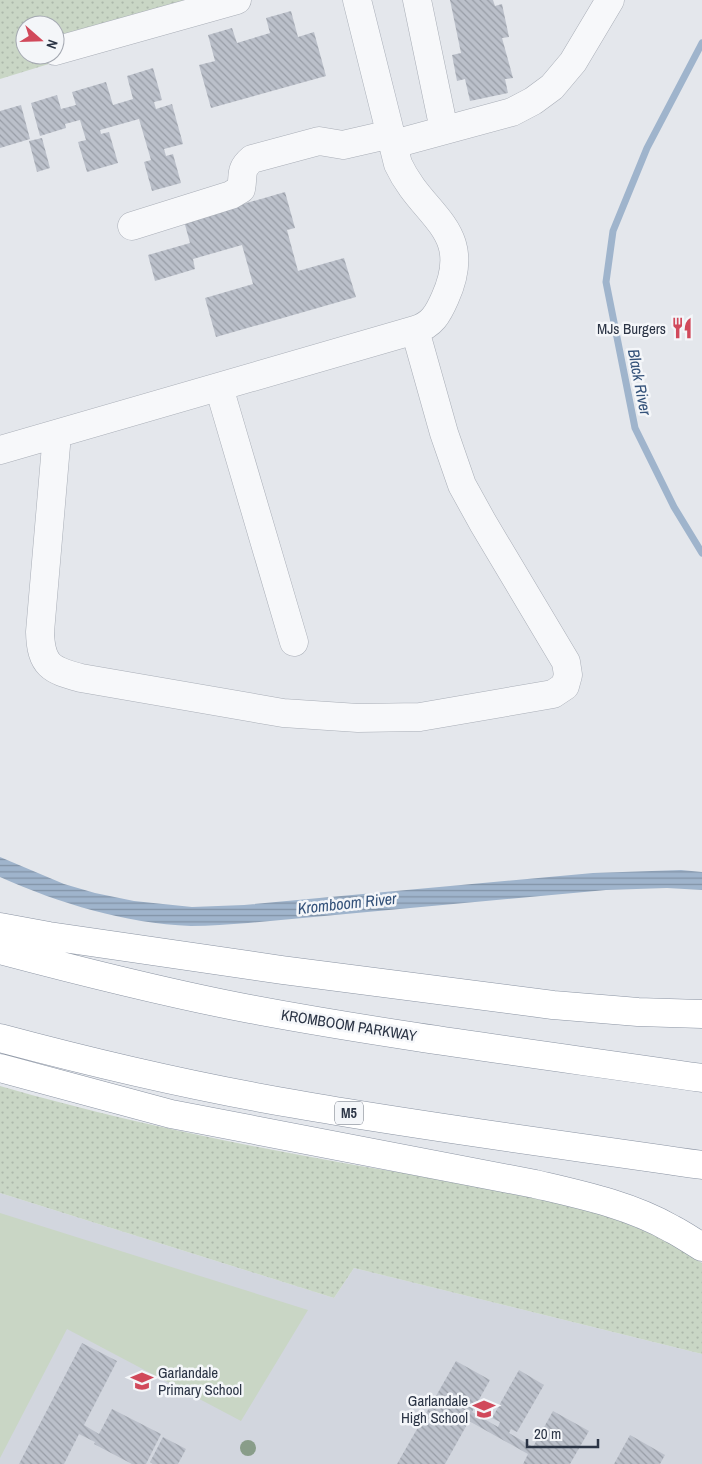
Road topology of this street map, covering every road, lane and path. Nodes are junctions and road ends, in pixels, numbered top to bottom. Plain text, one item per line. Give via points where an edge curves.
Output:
1 (237, 0) edge
2 (357, 0) edge
3 (417, 0) edge
4 (610, 0) edge
5 (65, 48) edge
6 (444, 130) junction
7 (392, 139) junction
8 (132, 226) dead end
9 (415, 330) junction
10 (219, 387) junction
11 (57, 434) junction
12 (0, 450) edge
13 (294, 642) dead end
14 (0, 927) edge
15 (0, 950) edge
16 (702, 1014) edge
17 (0, 1038) edge
18 (0, 1068) edge
19 (702, 1078) edge
20 (702, 1164) edge
21 (702, 1247) edge

1 - 5 street
2 - 7 street
3 - 6 street
4 - 6 street via 573,62 552,87 512,112
6 - 7 street
7 - 8 street via 343,145 319,141 252,159 245,164 241,189 231,195
7 - 9 street via 405,178 450,237 454,251 451,285 437,314 431,322
9 - 10 street
9 - 11 street via 462,485 566,662 568,675 565,686 553,694 420,717 329,717 283,713 91,680 52,667 40,649 40,632
10 - 11 street
10 - 13 street
11 - 12 street
14 - 16 highway via 282,970 553,1005
15 - 19 highway, KROMBOOM PARKWAY via 124,982 251,1009
17 - 20 highway, M5 via 166,1079 295,1104
18 - 21 highway via 171,1114 595,1198 671,1228

